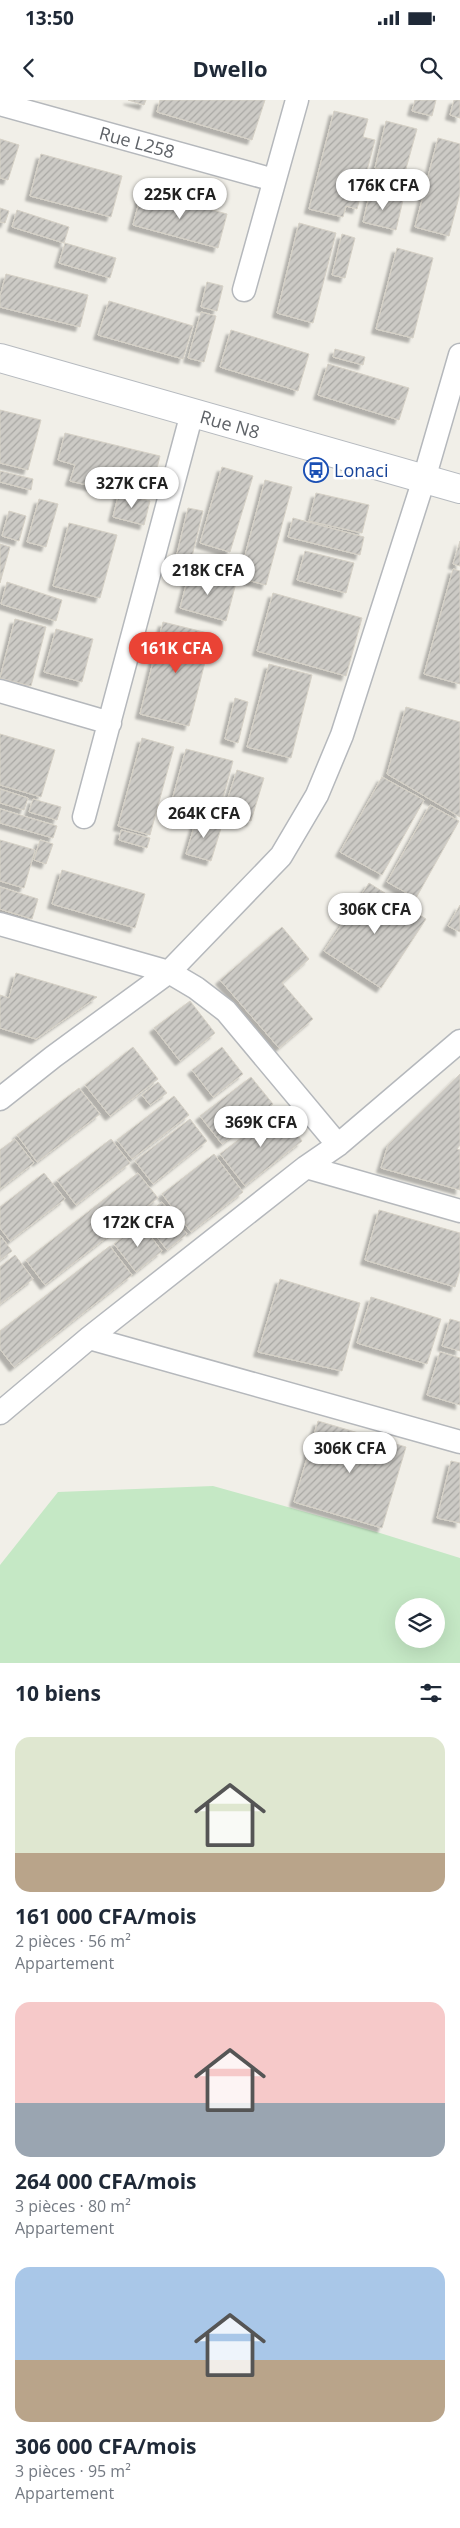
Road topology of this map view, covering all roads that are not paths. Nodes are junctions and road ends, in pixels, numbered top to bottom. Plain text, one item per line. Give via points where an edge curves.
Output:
1 (297, 100) edge
2 (0, 104) edge
3 (274, 180) junction
4 (244, 290) dead end
5 (460, 354) edge
6 (0, 358) edge
7 (192, 413) junction
8 (424, 480) junction
9 (460, 489) edge
10 (0, 691) edge
11 (110, 724) junction
12 (84, 817) dead end
13 (0, 924) edge
14 (169, 972) junction
15 (460, 1042) edge
16 (0, 1099) edge
17 (338, 1145) junction
18 (306, 1167) junction
19 (460, 1211) edge
20 (89, 1338) junction
21 (0, 1413) edge
22 (460, 1442) edge

1 - 3 street
2 - 3 street, Rue L258
3 - 4 street
5 - 8 street
6 - 7 street, Rue N8
7 - 8 street, Rue N8
7 - 11 street
8 - 9 street, Rue N8
8 - 14 street via 342,735 317,795 281,856
10 - 11 street
11 - 12 street
13 - 14 street
14 - 16 street
14 - 17 street via 226,1011
15 - 17 street
17 - 18 street
18 - 19 street
18 - 20 street
20 - 21 street
20 - 22 street

